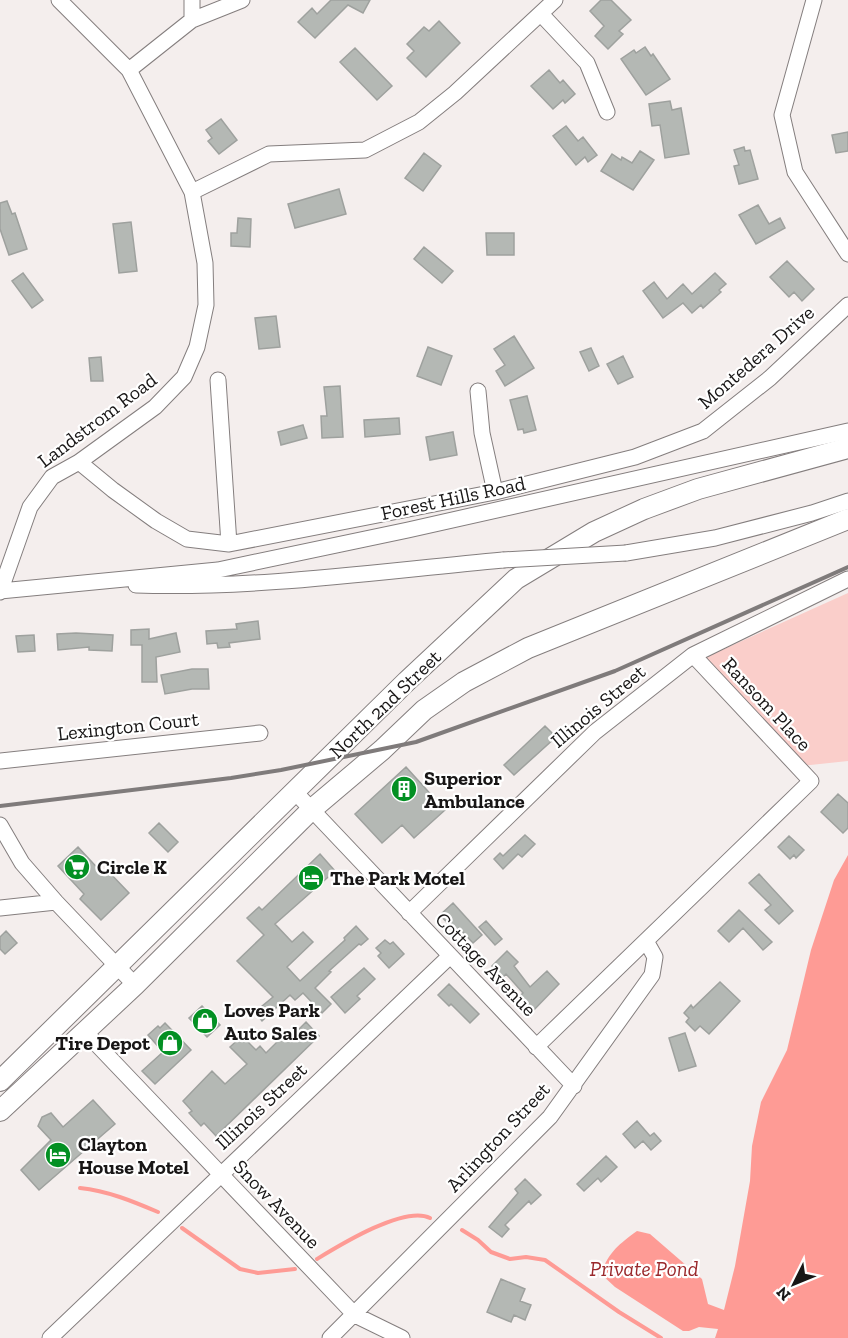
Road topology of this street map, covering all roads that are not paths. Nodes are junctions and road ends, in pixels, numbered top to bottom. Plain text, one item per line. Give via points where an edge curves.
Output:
1 (59, 0) edge
2 (192, 0) edge
3 (242, 0) edge
4 (555, 0) edge
5 (814, 0) edge
6 (541, 14) junction
7 (192, 20) junction
8 (129, 70) junction
9 (607, 112) dead end
10 (192, 192) junction
11 (848, 254) edge
12 (848, 306) edge
13 (218, 380) dead end
14 (478, 391) dead end
15 (848, 431) edge
16 (848, 448) edge
17 (79, 462) junction
18 (495, 492) junction
19 (848, 501) edge
20 (848, 519) edge
21 (230, 544) junction
22 (848, 579) edge
23 (64, 583) junction
24 (0, 591) edge
25 (693, 655) junction
26 (260, 733) dead end
27 (0, 761) edge
28 (295, 792) junction
29 (311, 810) junction
30 (0, 825) edge
31 (56, 902) junction
32 (0, 908) edge
33 (409, 913) junction
34 (646, 941) junction
35 (450, 956) junction
36 (117, 968) junction
37 (135, 984) junction
38 (85, 1032) junction
39 (536, 1047) junction
40 (1, 1079) edge
41 (574, 1086) junction
42 (18, 1093) junction
43 (0, 1111) edge
44 (220, 1174) junction
45 (355, 1315) junction
46 (50, 1338) edge
47 (330, 1338) edge
48 (402, 1338) edge

1 - 8 street, Landstrom Road
2 - 7 street
3 - 7 street
4 - 6 street
5 - 11 street via 782,115 795,172
6 - 9 street via 587,63
6 - 10 street via 411,127 365,150 269,154
7 - 8 street
8 - 10 street, Landstrom Road
10 - 17 street, Landstrom Road via 205,263 206,305 197,346 184,378 155,407
12 - 18 street, Montedera Drive via 770,378 703,431 635,457
13 - 21 street
14 - 18 street via 482,433
15 - 23 street, Forest Hills Road via 218,570
16 - 28 main road, North 2nd Street via 698,489 644,509 594,532 516,579
17 - 21 street, Montedera Drive via 156,521 188,539
17 - 24 street, Landstrom Road via 52,477 30,507
18 - 21 street, Montedera Drive
19 - 23 street, Forest Hills Road, bridge via 715,538 626,553 188,587
20 - 29 main road, North 2nd Street via 528,648 464,682 424,710
22 - 25 street, Illinois Street
23 - 24 street, Forest Hills Road
25 - 33 street, Illinois Street via 594,732
25 - 34 street, Ransom Place via 811,781
26 - 27 street, Lexington Court
28 - 29 street, Cottage Avenue
28 - 36 main road, North 2nd Street
29 - 33 street, Cottage Avenue
29 - 37 main road, North 2nd Street
30 - 31 street via 22,863
31 - 32 street
31 - 36 street
33 - 35 street, Cottage Avenue
34 - 39 street
34 - 41 street, Arlington Street via 655,957 652,975
35 - 39 street, Cottage Avenue
35 - 44 street, Illinois Street
36 - 37 street
36 - 40 main road, North 2nd Street
37 - 38 main road, North 2nd Street
38 - 42 main road, North 2nd Street
38 - 44 street, Snow Avenue
39 - 41 street, Cottage Avenue
40 - 42 street
41 - 45 street, Arlington Street via 550,1117
42 - 43 main road, North 2nd Street
44 - 45 street, Snow Avenue
44 - 46 street, Illinois Street
45 - 47 street, Arlington Street
45 - 48 street, Snow Avenue

